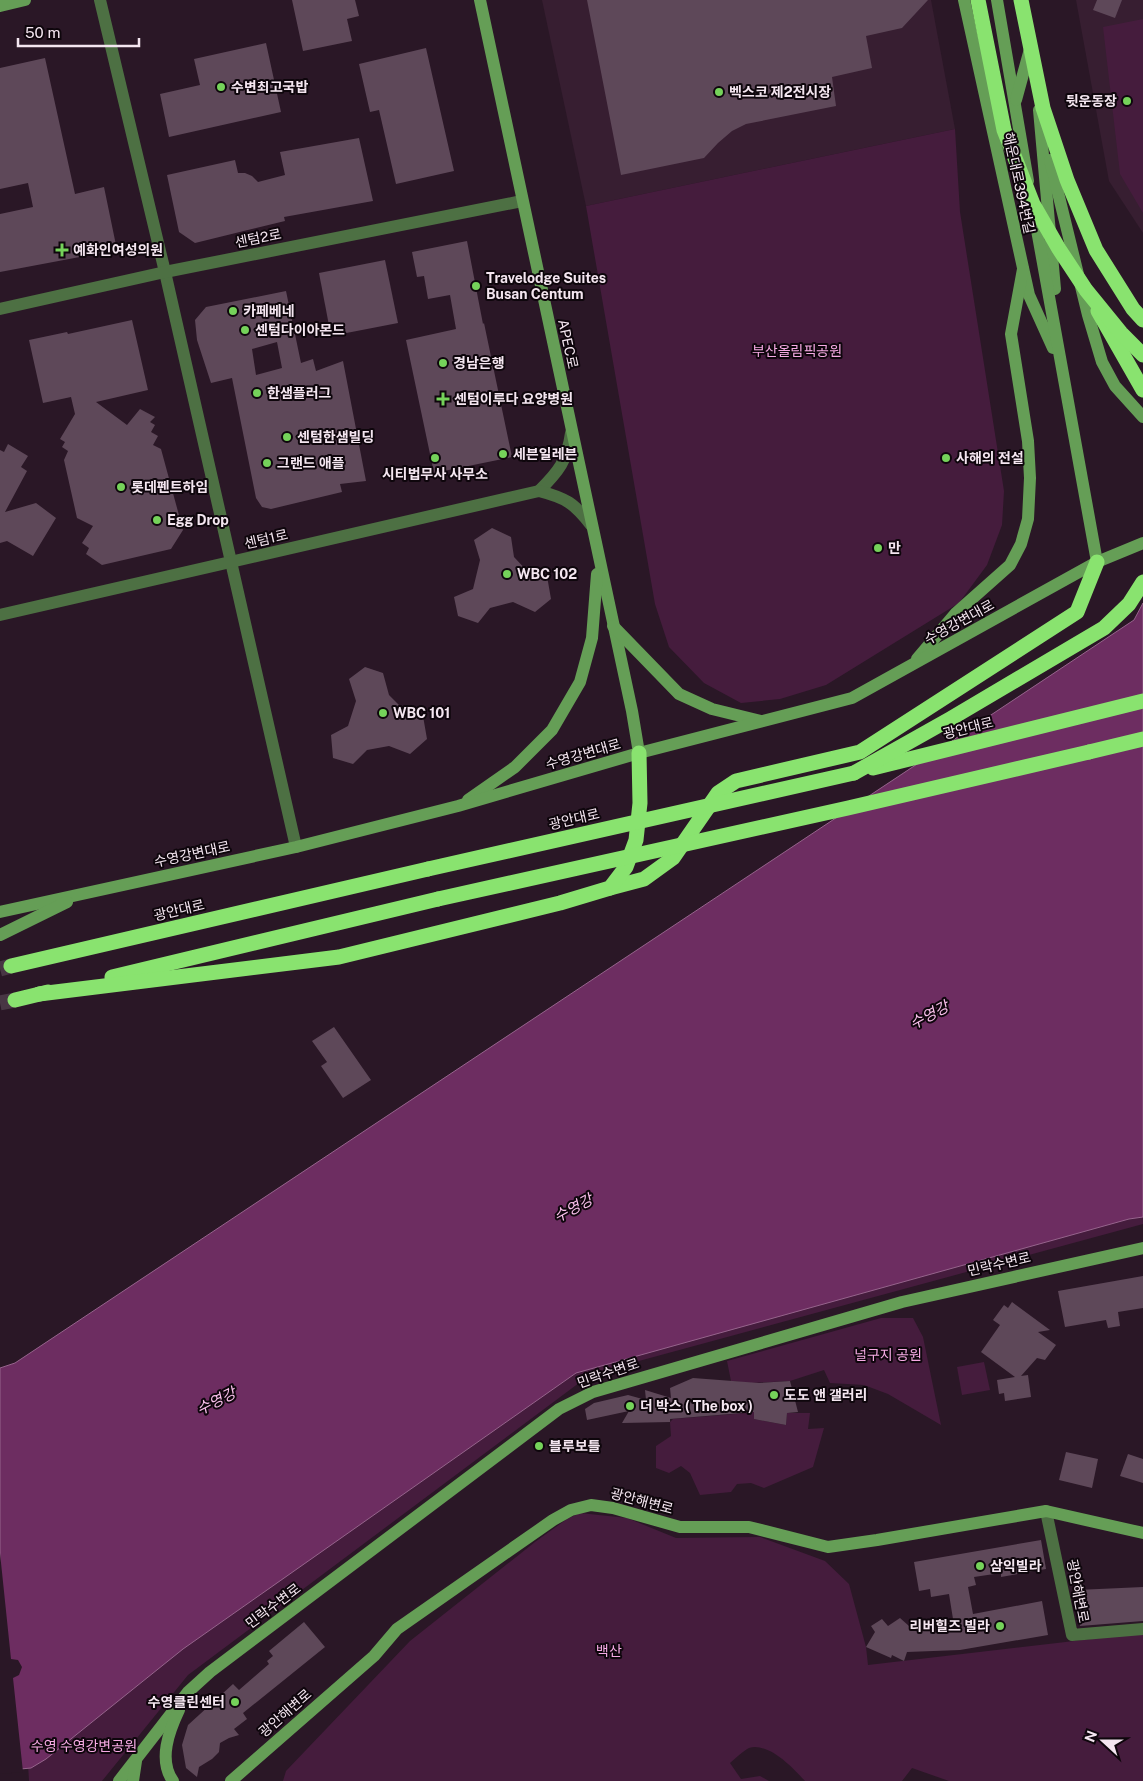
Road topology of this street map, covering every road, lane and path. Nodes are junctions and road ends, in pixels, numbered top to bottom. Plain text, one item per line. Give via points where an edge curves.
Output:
1 (25, 0) edge
2 (100, 0) edge
3 (480, 0) edge
4 (964, 0) edge
5 (978, 0) edge
6 (996, 0) edge
7 (1022, 0) edge
8 (0, 6) edge
9 (1030, 49) junction
10 (1015, 105) junction
11 (1041, 122) junction
12 (522, 201) junction
13 (1023, 269) junction
14 (165, 272) junction
15 (1086, 290) junction
16 (0, 309) edge
17 (1143, 320) edge
18 (1143, 355) edge
19 (1061, 367) junction
20 (1143, 390) edge
21 (1143, 417) edge
22 (571, 433) junction
23 (539, 491) junction
24 (591, 525) junction
25 (1143, 543) edge
26 (599, 561) junction
27 (1097, 562) junction
28 (232, 563) junction
29 (1143, 582) edge
30 (0, 615) edge
31 (612, 625) junction
32 (912, 665) junction
33 (1143, 701) edge
34 (764, 722) junction
35 (1143, 739) edge
36 (639, 754) junction
37 (854, 773) junction
38 (458, 806) junction
39 (296, 847) junction
40 (610, 888) junction
41 (86, 893) junction
42 (0, 912) edge
43 (0, 935) edge
44 (11, 966) tunnel mouth
45 (39, 994) junction
46 (15, 1000) tunnel mouth
47 (1143, 1248) edge
48 (1046, 1511) junction
49 (1143, 1533) edge
50 (1143, 1628) edge
51 (188, 1692) junction
52 (137, 1758) junction
53 (119, 1781) edge
54 (133, 1781) edge
55 (173, 1781) edge
56 (231, 1781) edge

1 - 8 main road
2 - 14 street
3 - 12 main road, APEC로
4 - 13 main road, 해운대로394번길
5 - 15 highway, bridge via 1004,130 1033,204
6 - 10 main road, 해운대로394번길
7 - 9 main road, 해운대로394번길
7 - 17 highway, bridge via 1043,108 1066,180 1096,250 1133,310
9 - 10 main road, 해운대로394번길
9 - 11 main road, 해운대로394번길
10 - 19 main road, 해운대로394번길
11 - 19 main road, 해운대로394번길
11 - 21 main road via 1102,362 1115,386
12 - 14 street, 센텀2로
12 - 22 main road, APEC로
13 - 19 main road, 해운대로394번길 via 1029,295
13 - 32 main road via 1011,334 1028,441 1028,519 1010,565 956,613
14 - 16 street, 센텀2로
14 - 28 street
15 - 18 highway, bridge
15 - 20 highway, bridge
19 - 27 main road, 해운대로394번길
22 - 23 street via 568,452 555,475
22 - 24 main road, APEC로
23 - 24 street via 559,496 578,507
23 - 28 street, 센텀1로
24 - 26 main road, APEC로
25 - 27 main road, 수영강변대로
26 - 31 main road, APEC로
26 - 38 main road via 592,638 580,682 552,730 515,767
27 - 32 main road, 수영강변대로
27 - 40 highway via 1077,612 860,752 736,781 718,793 673,858 644,879
28 - 30 street, 센텀1로
28 - 39 street
29 - 37 highway via 1129,604 1104,628
31 - 34 main road via 679,694 712,710
31 - 36 main road, APEC로
32 - 34 main road, 수영강변대로 via 852,698
33 - 37 highway, 광안대로
34 - 36 main road, 수영강변대로
35 - 45 highway, bridge via 438,899
36 - 38 main road, 수영강변대로
36 - 40 highway via 640,803 636,840 626,867
37 - 44 highway, 광안대로, bridge
38 - 39 main road, 수영강변대로
39 - 41 main road, 수영강변대로
40 - 45 highway via 339,957
41 - 42 main road, 수영강변대로
41 - 43 main road
45 - 46 highway
47 - 51 main road, 민락수변로 via 902,1302 593,1392 558,1409 210,1672
48 - 49 main road, 광안해변로
48 - 50 street, 광안해변로 via 1072,1636
48 - 56 main road, 광안해변로 via 828,1547 748,1527 680,1527 613,1508 590,1505 572,1510 552,1520 397,1629 374,1656
51 - 52 main road, 민락수변로
51 - 55 main road via 167,1740 166,1756
52 - 53 main road, 민락수변로
52 - 54 main road, 민락수변로

